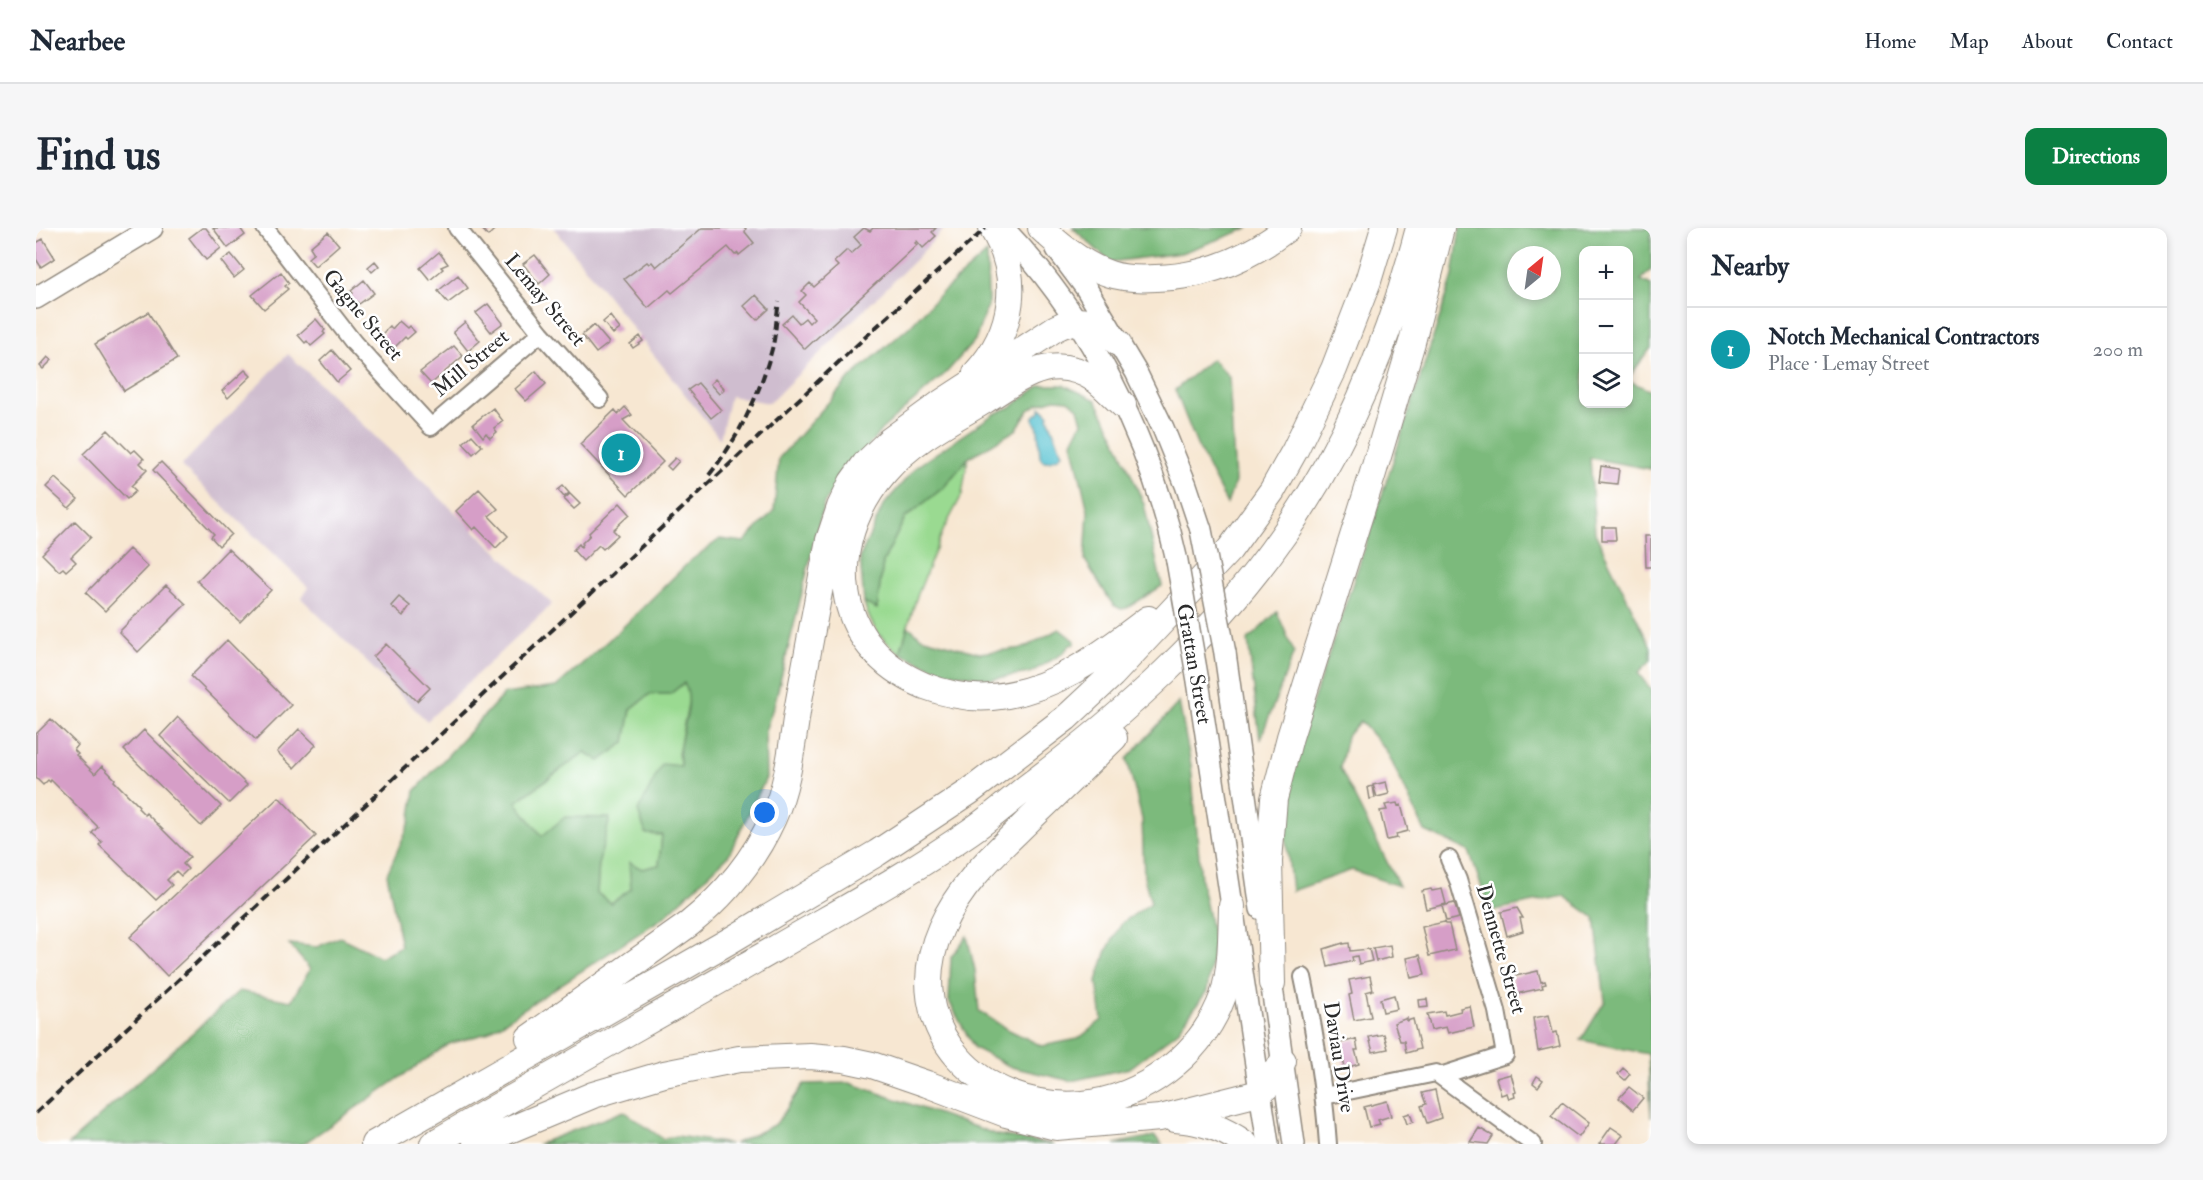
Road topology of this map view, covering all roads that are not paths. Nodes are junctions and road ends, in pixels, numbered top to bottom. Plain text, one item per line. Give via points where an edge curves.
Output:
1 (152, 228) edge
2 (265, 228) edge
3 (457, 228) edge
4 (1040, 228) edge
5 (1288, 228) edge
6 (1384, 228) edge
7 (1419, 228) edge
8 (1441, 228) edge
9 (1000, 232) edge
10 (36, 298) edge
11 (1074, 320) junction
12 (541, 333) junction
13 (1118, 343) junction
14 (600, 399) dead end
15 (941, 403) junction
16 (1122, 405) junction
17 (431, 427) joint
18 (1230, 549) junction
19 (1238, 594) junction
20 (1449, 859) dead end
21 (1232, 906) junction
22 (1303, 977) dead end
23 (1272, 983) junction
24 (1283, 1061) junction
25 (1440, 1076) junction
26 (1259, 1093) junction
27 (1324, 1096) junction
28 (1160, 1118) junction
29 (396, 1131) junction
30 (374, 1144) edge
31 (433, 1144) edge
32 (476, 1144) edge
33 (1245, 1144) edge
34 (1268, 1144) edge
35 (1294, 1144) edge
36 (1328, 1144) edge
37 (1533, 1144) edge

1 - 10 main road
2 - 17 street, Gagne Street via 354,343
3 - 12 street, Lemay Street
4 - 5 highway via 1097,268 1126,278 1150,278 1186,277 1221,266 1254,251
4 - 13 main road, Grattan Street via 1086,288
6 - 18 highway via 1352,325 1306,428 1272,491
7 - 19 highway via 1382,343 1344,430 1292,523
8 - 23 highway via 1406,363 1274,799 1269,861
9 - 11 main road, Grattan Street via 1036,265
9 - 15 highway via 1011,292 1004,332 989,359
11 - 13 highway via 1101,328
11 - 15 highway
11 - 16 main road, Grattan Street
12 - 14 street, Lemay Street
12 - 17 street, Mill Street
13 - 23 main road, Grattan Street, bridge via 1162,428 1201,530 1225,653
15 - 29 highway via 875,453 852,482 840,507 829,540 786,777 773,817 733,884 645,957
16 - 18 highway via 1097,381 1081,372 1049,367 1036,370 936,430 892,463 862,504 844,563 844,586 851,614 870,647 907,677 945,692 979,698 1031,690 1064,677 1112,647 1183,592
16 - 21 main road, Grattan Street, bridge via 1149,463 1177,561
18 - 29 highway via 1074,711 969,792 776,914
19 - 21 highway via 1152,702 967,883 941,927 929,962 928,987 937,1024 966,1066 1019,1096 1073,1104 1121,1095 1154,1080 1179,1061 1211,1022 1227,980
19 - 31 highway via 1168,669 1123,710 972,831 848,909
20 - 25 street, Dennette Street via 1497,1011 1505,1054
21 - 26 main road, Grattan Street
22 - 27 street, Daviau Drive
23 - 24 main road, Grattan Street
24 - 26 highway via 1270,1084
24 - 35 main road, Grattan Street
25 - 27 street via 1436,1073
25 - 37 street
26 - 28 highway
26 - 34 main road, Grattan Street
27 - 36 street, Daviau Drive
28 - 32 highway via 1056,1127 1006,1114 872,1065 810,1056 739,1059 664,1074 593,1095
28 - 33 highway via 1214,1126
29 - 30 highway

